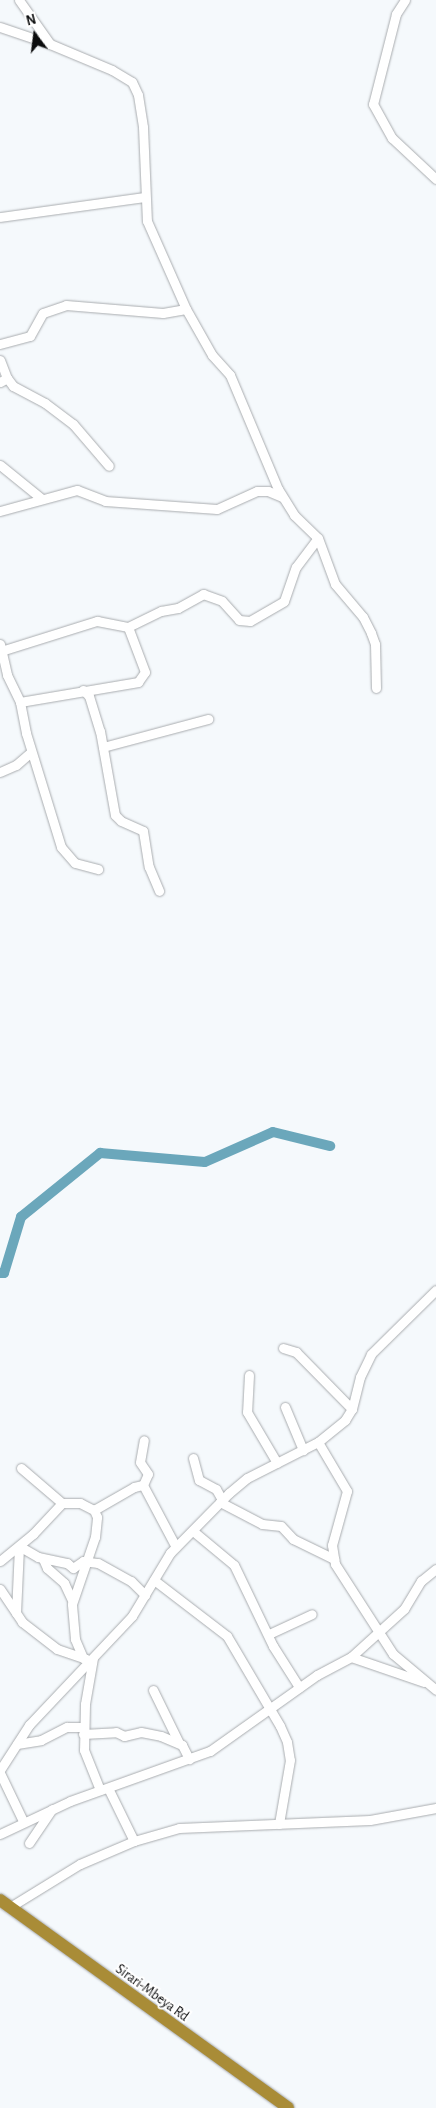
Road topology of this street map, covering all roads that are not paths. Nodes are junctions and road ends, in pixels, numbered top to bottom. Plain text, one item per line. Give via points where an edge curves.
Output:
1 (19, 0) edge
2 (405, 0) edge
3 (0, 27) edge
4 (50, 44) junction
5 (436, 179) edge
6 (144, 197) junction
7 (0, 216) edge
8 (186, 309) junction
9 (0, 344) edge
10 (0, 360) edge
11 (4, 380) edge
12 (0, 465) edge
13 (109, 466) dead end
14 (283, 498) junction
15 (42, 499) junction
16 (0, 511) edge
17 (318, 538) junction
18 (128, 627) junction
19 (0, 644) edge
20 (1, 651) edge
21 (376, 688) dead end
22 (83, 690) junction
23 (20, 702) junction
24 (208, 718) dead end
25 (103, 747) junction
26 (31, 752) junction
27 (0, 772) edge
28 (98, 869) dead end
29 (159, 891) dead end
30 (436, 1290) edge
31 (283, 1348) dead end
32 (249, 1375) dead end
33 (285, 1407) dead end
34 (352, 1409) junction
35 (144, 1440) dead end
36 (318, 1442) junction
37 (303, 1450) junction
38 (193, 1458) dead end
39 (277, 1463) junction
40 (22, 1468) dead end
41 (143, 1485) junction
42 (221, 1501) junction
43 (62, 1503) junction
44 (94, 1510) junction
45 (193, 1531) junction
46 (19, 1547) junction
47 (176, 1547) junction
48 (43, 1559) junction
49 (334, 1559) junction
50 (0, 1561) edge
51 (87, 1561) junction
52 (436, 1569) edge
53 (154, 1580) junction
54 (0, 1589) edge
55 (145, 1595) junction
56 (72, 1600) junction
57 (312, 1614) dead end
58 (16, 1615) junction
59 (378, 1633) junction
60 (269, 1634) junction
61 (351, 1657) junction
62 (89, 1659) junction
63 (424, 1682) junction
64 (299, 1687) junction
65 (153, 1690) dead end
66 (436, 1690) edge
67 (269, 1710) junction
68 (164, 1715) junction
69 (84, 1731) junction
70 (161, 1736) junction
71 (179, 1743) junction
72 (17, 1744) junction
73 (188, 1759) junction
74 (1, 1766) edge
75 (104, 1789) junction
76 (436, 1808) edge
77 (52, 1809) junction
78 (418, 1811) junction
79 (436, 1813) edge
80 (23, 1821) junction
81 (279, 1824) junction
82 (0, 1834) edge
83 (134, 1841) junction
84 (29, 1843) dead end
85 (5, 1904) edge
86 (288, 2108) edge

1 - 4 street
2 - 5 street via 394,20 373,104 392,138
3 - 4 street
4 - 6 street via 132,82 138,95 143,127
6 - 7 street
6 - 8 street via 147,221
8 - 9 street via 163,313 66,304 44,313 30,336
8 - 14 street via 212,355 230,375
10 - 11 street
11 - 13 street via 45,403 73,424
12 - 15 street
14 - 15 street via 268,491 257,492 217,509 105,501 76,490
14 - 17 street via 294,515
15 - 16 street
17 - 18 street via 296,567 284,601 250,621 239,620 222,601 203,594 178,608 161,611
17 - 21 street via 335,584 363,617 371,633 375,644
18 - 20 street via 98,621
18 - 22 street via 145,672 143,678 130,684
19 - 20 street
20 - 23 street via 12,688
22 - 23 street
22 - 25 street via 91,700
23 - 26 street
24 - 25 street
25 - 29 street via 115,815 143,831 149,867
26 - 27 street via 16,765
26 - 28 street via 61,847 75,863
30 - 34 street via 371,1354 360,1377
31 - 34 street via 300,1355
32 - 39 street via 247,1412
33 - 37 street
34 - 36 street
35 - 41 street via 140,1462 148,1474
36 - 37 street
36 - 49 street via 347,1491 332,1544
37 - 39 street
38 - 42 street via 198,1480 216,1489
39 - 42 street via 247,1478
40 - 43 street
41 - 44 street
41 - 47 street
42 - 45 street
42 - 49 street via 262,1524 280,1526 294,1539
43 - 44 street via 80,1502
43 - 46 street
44 - 51 street via 97,1517 95,1537
45 - 47 street
45 - 60 street via 234,1565
46 - 48 street
46 - 50 street
46 - 58 street
47 - 53 street
48 - 51 street via 66,1563 73,1568
48 - 56 street via 47,1568 59,1576
49 - 59 street
51 - 55 street via 121,1574
51 - 56 street
52 - 59 street via 421,1581 410,1602
53 - 55 street
53 - 67 street via 227,1636
54 - 58 street
55 - 62 street via 132,1616
56 - 62 street via 74,1634
57 - 60 street
58 - 62 street via 57,1648
59 - 61 street
59 - 63 street via 394,1654
60 - 64 street
61 - 63 street
61 - 64 street
62 - 69 street
62 - 72 street via 29,1725
63 - 66 street
64 - 67 street
65 - 68 street
67 - 73 street via 210,1751
67 - 81 street via 285,1736 290,1754
68 - 70 street
68 - 71 street
69 - 70 street via 116,1732 124,1736 141,1732
69 - 72 street via 67,1727 41,1740
69 - 75 street via 84,1750
70 - 71 street
71 - 73 street
72 - 74 street
73 - 75 street
74 - 80 street
75 - 77 street
75 - 83 street
76 - 78 street
77 - 80 street
77 - 84 street
78 - 79 street
78 - 81 street via 370,1820
80 - 82 street
81 - 83 street via 208,1824 179,1828
83 - 85 street via 80,1864
85 - 86 highway, Sirari-Mbeya Rd

